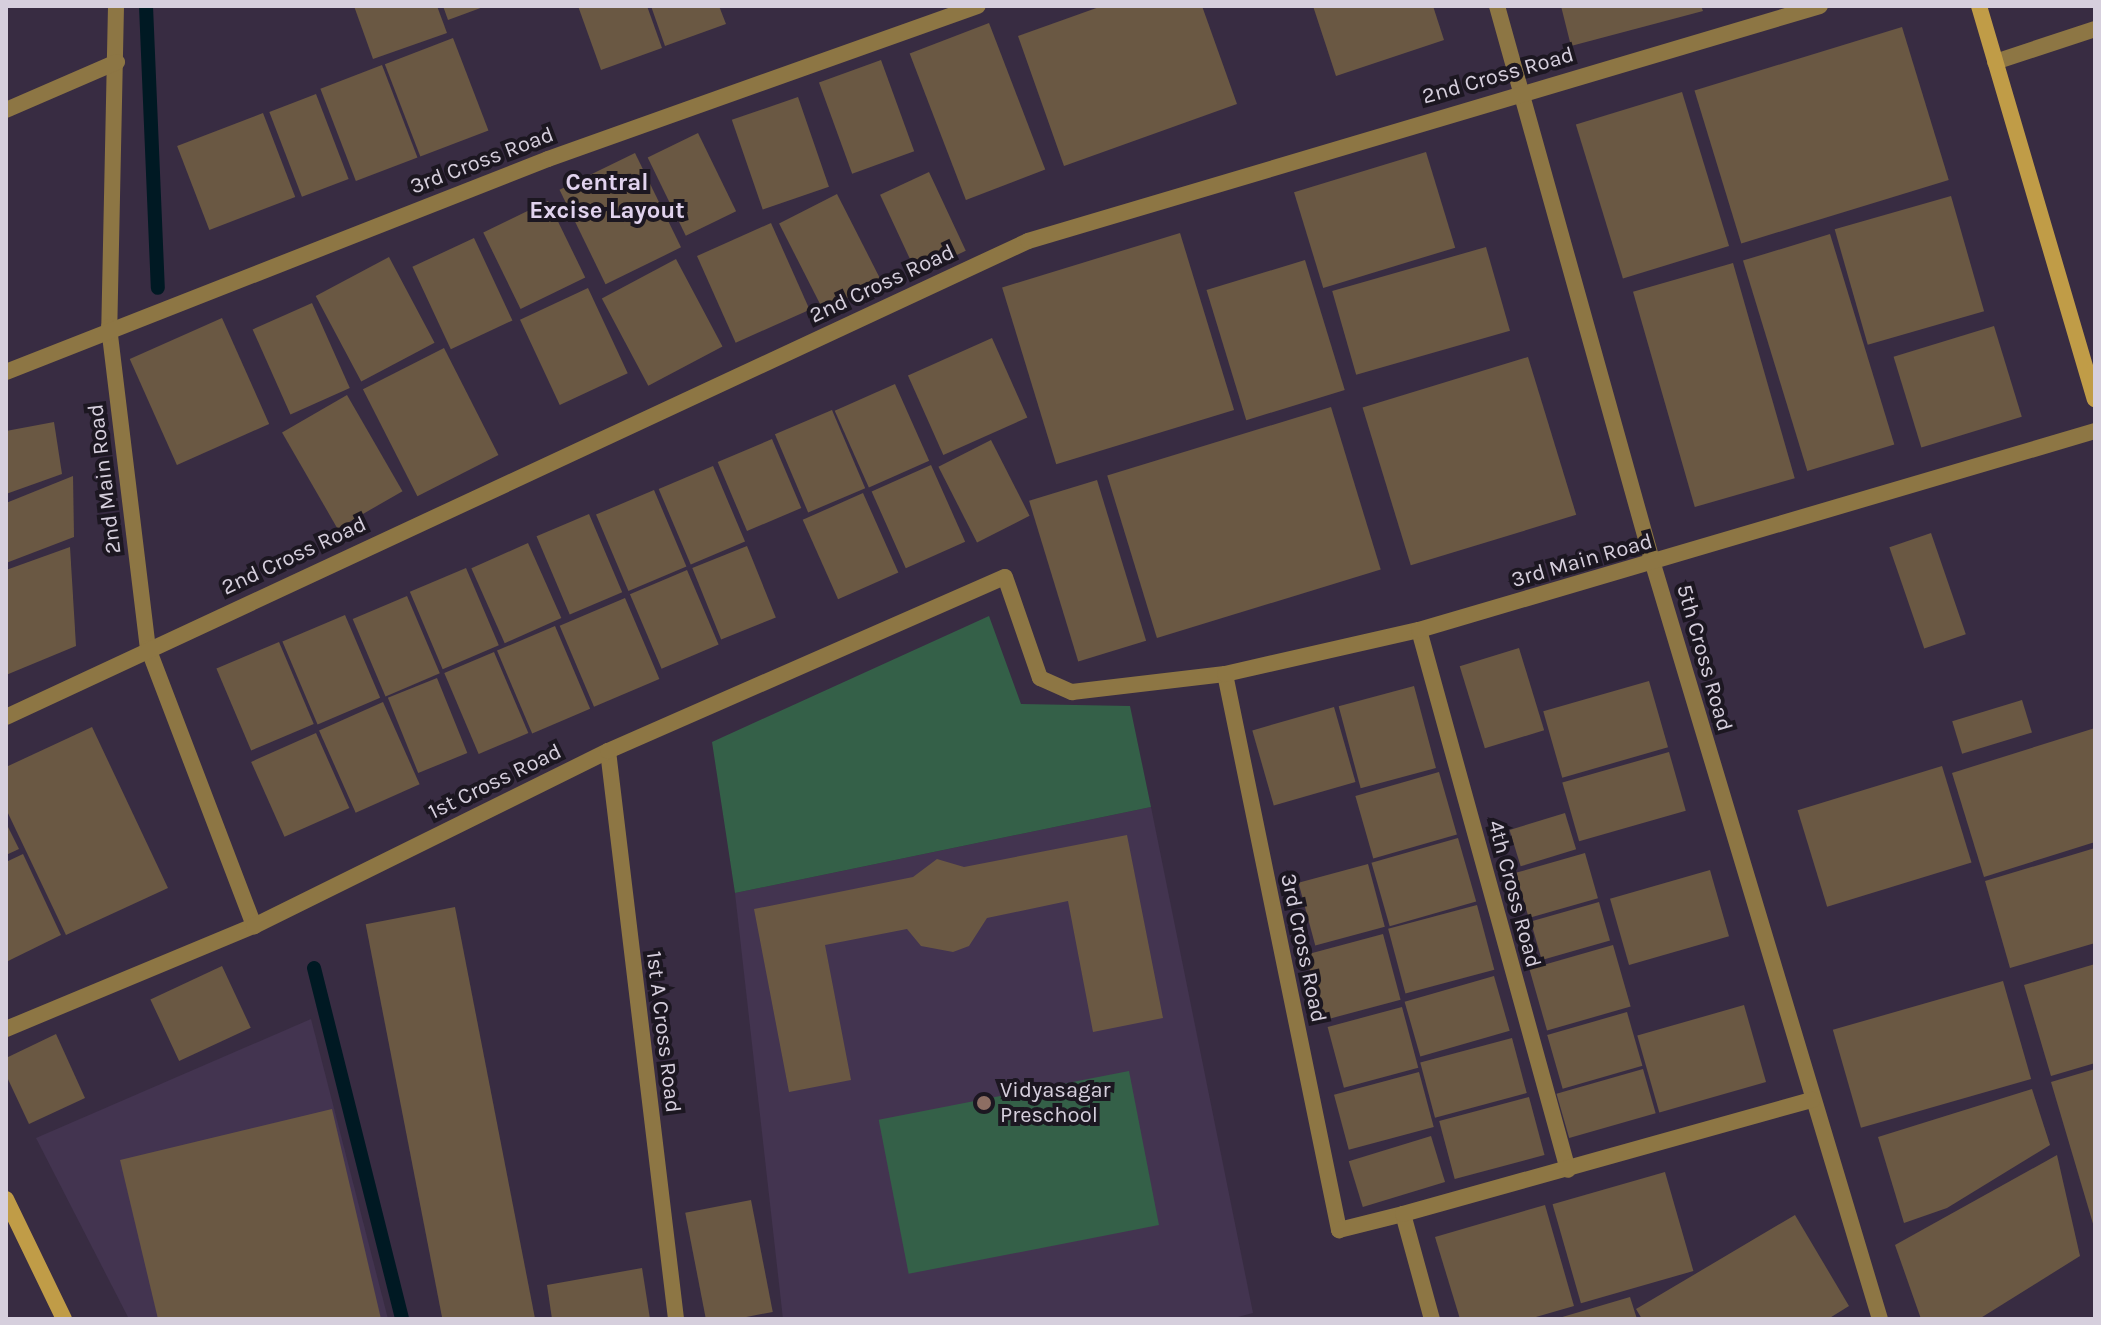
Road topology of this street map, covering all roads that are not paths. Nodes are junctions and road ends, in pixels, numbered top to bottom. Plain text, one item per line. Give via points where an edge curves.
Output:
1 (116, 6) edge
2 (978, 6) edge
3 (1497, 6) edge
4 (1820, 6) edge
5 (1979, 6) edge
6 (2095, 29) edge
7 (117, 62) junction
8 (1995, 62) junction
9 (1521, 91) junction
10 (6, 110) edge
11 (109, 327) junction
12 (2089, 358) edge
13 (6, 372) edge
14 (2095, 399) edge
15 (2095, 431) edge
16 (1653, 564) junction
17 (1419, 630) junction
18 (148, 648) junction
19 (1225, 674) junction
20 (1072, 692) joint
21 (6, 717) edge
22 (608, 751) junction
23 (254, 926) junction
24 (6, 1029) edge
25 (1812, 1100) junction
26 (1568, 1170) junction
27 (6, 1199) edge
28 (1403, 1214) junction
29 (64, 1319) edge
30 (676, 1319) edge
31 (1432, 1319) edge
32 (1880, 1319) edge

1 - 7 street, 2nd Main Road
2 - 11 street, 3rd Cross Road
3 - 9 street, 5th Cross Road
4 - 9 street, 2nd Cross Road
5 - 8 street
6 - 8 street
7 - 10 street
7 - 11 street, 2nd Main Road
8 - 12 street
9 - 16 street, 5th Cross Road
9 - 18 street, 2nd Cross Road via 1028,241
11 - 13 street, 3rd Cross Road
11 - 18 street, 2nd Main Road
12 - 14 street
15 - 16 street, 3rd Main Road
16 - 17 street, 3rd Main Road
16 - 25 street, 5th Cross Road
17 - 19 street, 3rd Main Road
17 - 26 street, 4th Cross Road
18 - 21 street, 2nd Cross Road
18 - 23 street, 2nd Main Road
19 - 20 street, 3rd Main Road
19 - 28 street, 3rd Cross Road via 1339,1230
20 - 22 street, 1st Cross Road via 1040,678 1005,577
22 - 23 street, 1st Cross Road
22 - 30 street, 1st A Cross Road
23 - 24 street, 1st Cross Road
25 - 26 street
25 - 32 street, 5th Cross Road
26 - 28 street
27 - 29 street
28 - 31 street

